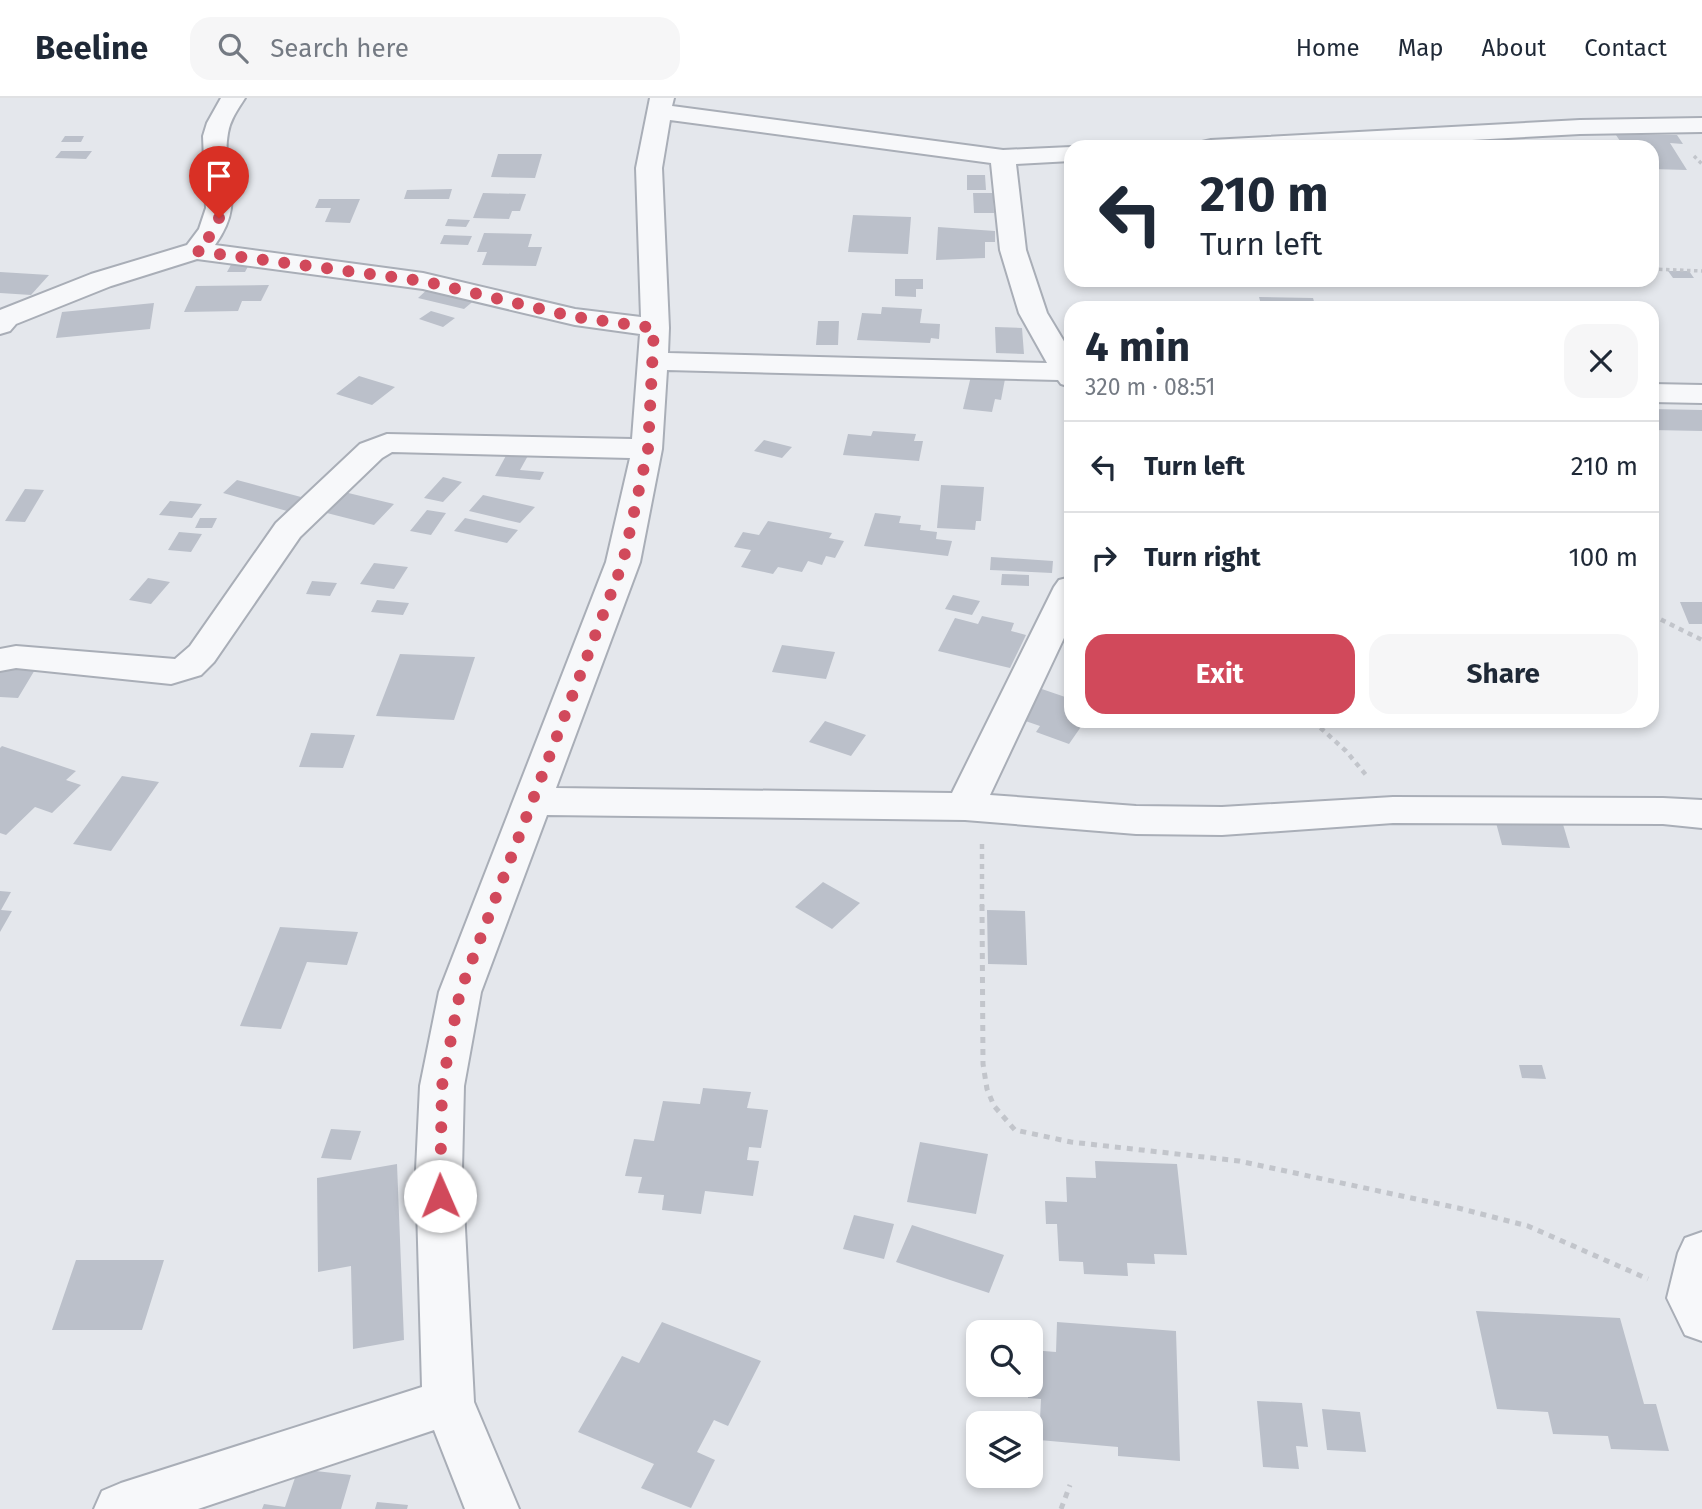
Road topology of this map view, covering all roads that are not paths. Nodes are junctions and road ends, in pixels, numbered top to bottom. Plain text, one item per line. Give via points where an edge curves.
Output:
1 (233, 98) edge
2 (661, 104) edge
3 (1702, 125) edge
4 (1340, 140) edge
5 (1064, 154) edge
6 (1003, 157) junction
7 (196, 251) junction
8 (2, 320) edge
9 (653, 344) junction
10 (1064, 364) edge
11 (1064, 374) edge
12 (1659, 393) edge
13 (1702, 394) edge
14 (648, 449) junction
15 (1064, 603) edge
16 (0, 660) edge
17 (531, 801) junction
18 (974, 808) junction
19 (1702, 814) edge
20 (448, 1402) junction
21 (121, 1509) edge
22 (492, 1509) edge

1 - 7 street via 214,143 222,202 219,218
2 - 6 street
2 - 9 street via 649,168
3 - 4 street
5 - 6 street
6 - 10 street via 1013,250 1033,313
7 - 8 street via 90,284
7 - 9 street via 423,281 575,317
9 - 11 street
9 - 14 street
12 - 13 street
14 - 16 street via 387,443 371,451 288,530 202,654 188,667 159,672 16,657
14 - 17 street via 623,562
15 - 18 street
17 - 18 street
17 - 20 street via 460,992 442,1086 439,1170
18 - 19 street via 1136,820 1222,821 1393,810
20 - 21 street
20 - 22 street

